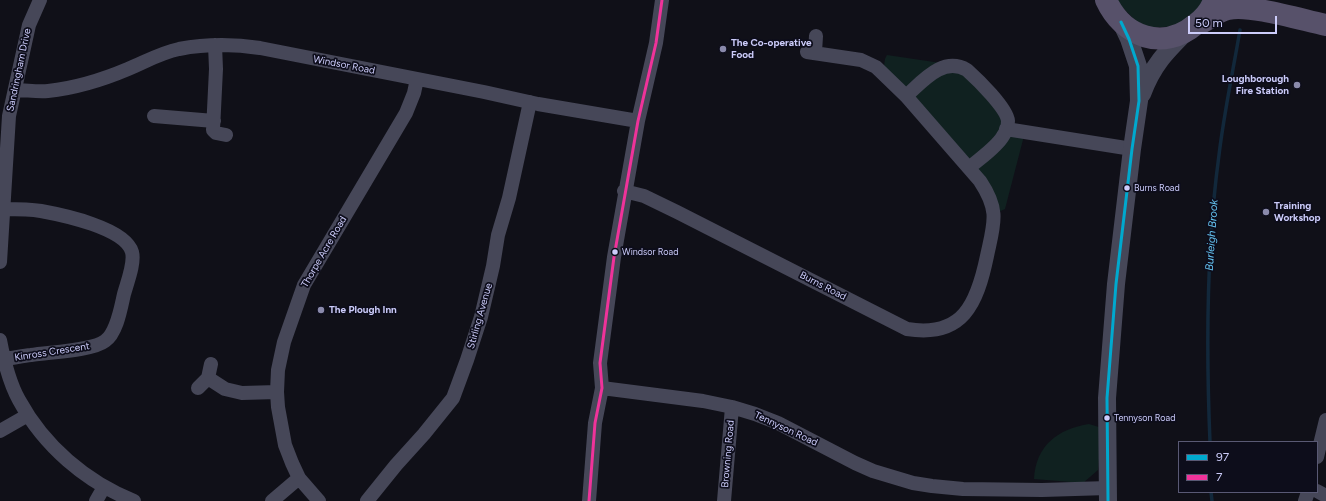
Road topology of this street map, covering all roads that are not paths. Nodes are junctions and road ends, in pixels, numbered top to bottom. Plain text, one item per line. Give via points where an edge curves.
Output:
1 (40, 0) edge
2 (662, 0) edge
3 (1098, 0) edge
4 (1214, 0) edge
5 (1115, 13) edge
6 (1326, 25) edge
7 (1190, 29) junction
8 (816, 36) dead end
9 (215, 45) junction
10 (417, 79) junction
11 (15, 90) junction
12 (906, 96) junction
13 (1139, 101) junction
14 (530, 102) junction
15 (154, 116) dead end
16 (638, 121) junction
17 (1006, 129) junction
18 (1132, 149) junction
19 (969, 168) junction
20 (624, 191) junction
21 (4, 209) junction
22 (0, 262) edge
23 (0, 340) edge
24 (4, 360) junction
25 (198, 388) dead end
26 (602, 388) junction
27 (277, 392) junction
28 (732, 407) junction
29 (28, 414) junction
30 (1326, 420) edge
31 (0, 431) edge
32 (1318, 454) edge
33 (300, 478) junction
34 (104, 487) junction
35 (1108, 494) edge
36 (963, 495) edge
37 (96, 501) edge
38 (134, 501) edge
39 (272, 501) edge
40 (319, 501) edge
41 (368, 501) edge
42 (589, 501) edge
43 (724, 501) edge

1 - 11 street, Sandringham Drive via 29,25
2 - 16 street via 656,44
3 - 5 street
4 - 7 main road via 1207,13
5 - 7 main road via 1133,32 1154,39 1171,38
5 - 13 street via 1129,39 1138,66
6 - 7 main road via 1240,8 1228,9
7 - 13 street via 1159,60
8 - 12 street, Burns Road via 811,52 868,62
9 - 10 street, Windsor Road via 260,48
9 - 11 street, Windsor Road via 194,46 164,53 89,84 47,91
9 - 15 street via 216,131
10 - 14 street, Windsor Road
10 - 27 street, Thorpe Acre Road via 406,113 304,285 284,342 278,370
11 - 21 street, Sandringham Drive via 8,127
12 - 17 street via 934,71 961,66 1000,105 1008,121
12 - 19 street, Burns Road
13 - 18 street
14 - 16 street, Windsor Road
14 - 41 street, Stirling Avenue via 481,317 453,398
16 - 20 street
17 - 18 street
17 - 19 street via 996,144
18 - 35 street via 1116,284 1107,398
19 - 20 street, Burns Road via 989,195 994,214 993,231 976,296 963,316 944,328 932,331 907,329 677,212 644,196
20 - 26 street via 600,363
21 - 22 street, Sandringham Drive
21 - 24 street, Kinross Crescent via 39,211 69,217 108,230 126,242 132,254 116,324 105,342 86,348
23 - 24 street
24 - 29 street via 19,399
25 - 27 street via 210,371 225,389 242,393
26 - 28 street, Tennyson Road
26 - 42 street via 595,423
27 - 33 street, Thorpe Acre Road via 285,445
28 - 36 street, Tennyson Road via 778,423 873,471
28 - 43 street, Browning Road
29 - 31 street
29 - 34 street via 47,440 64,457
30 - 32 street
33 - 39 street
33 - 40 street, Thorpe Acre Road
34 - 37 street
34 - 38 street
35 - 36 street, Tennyson Road via 1042,490

